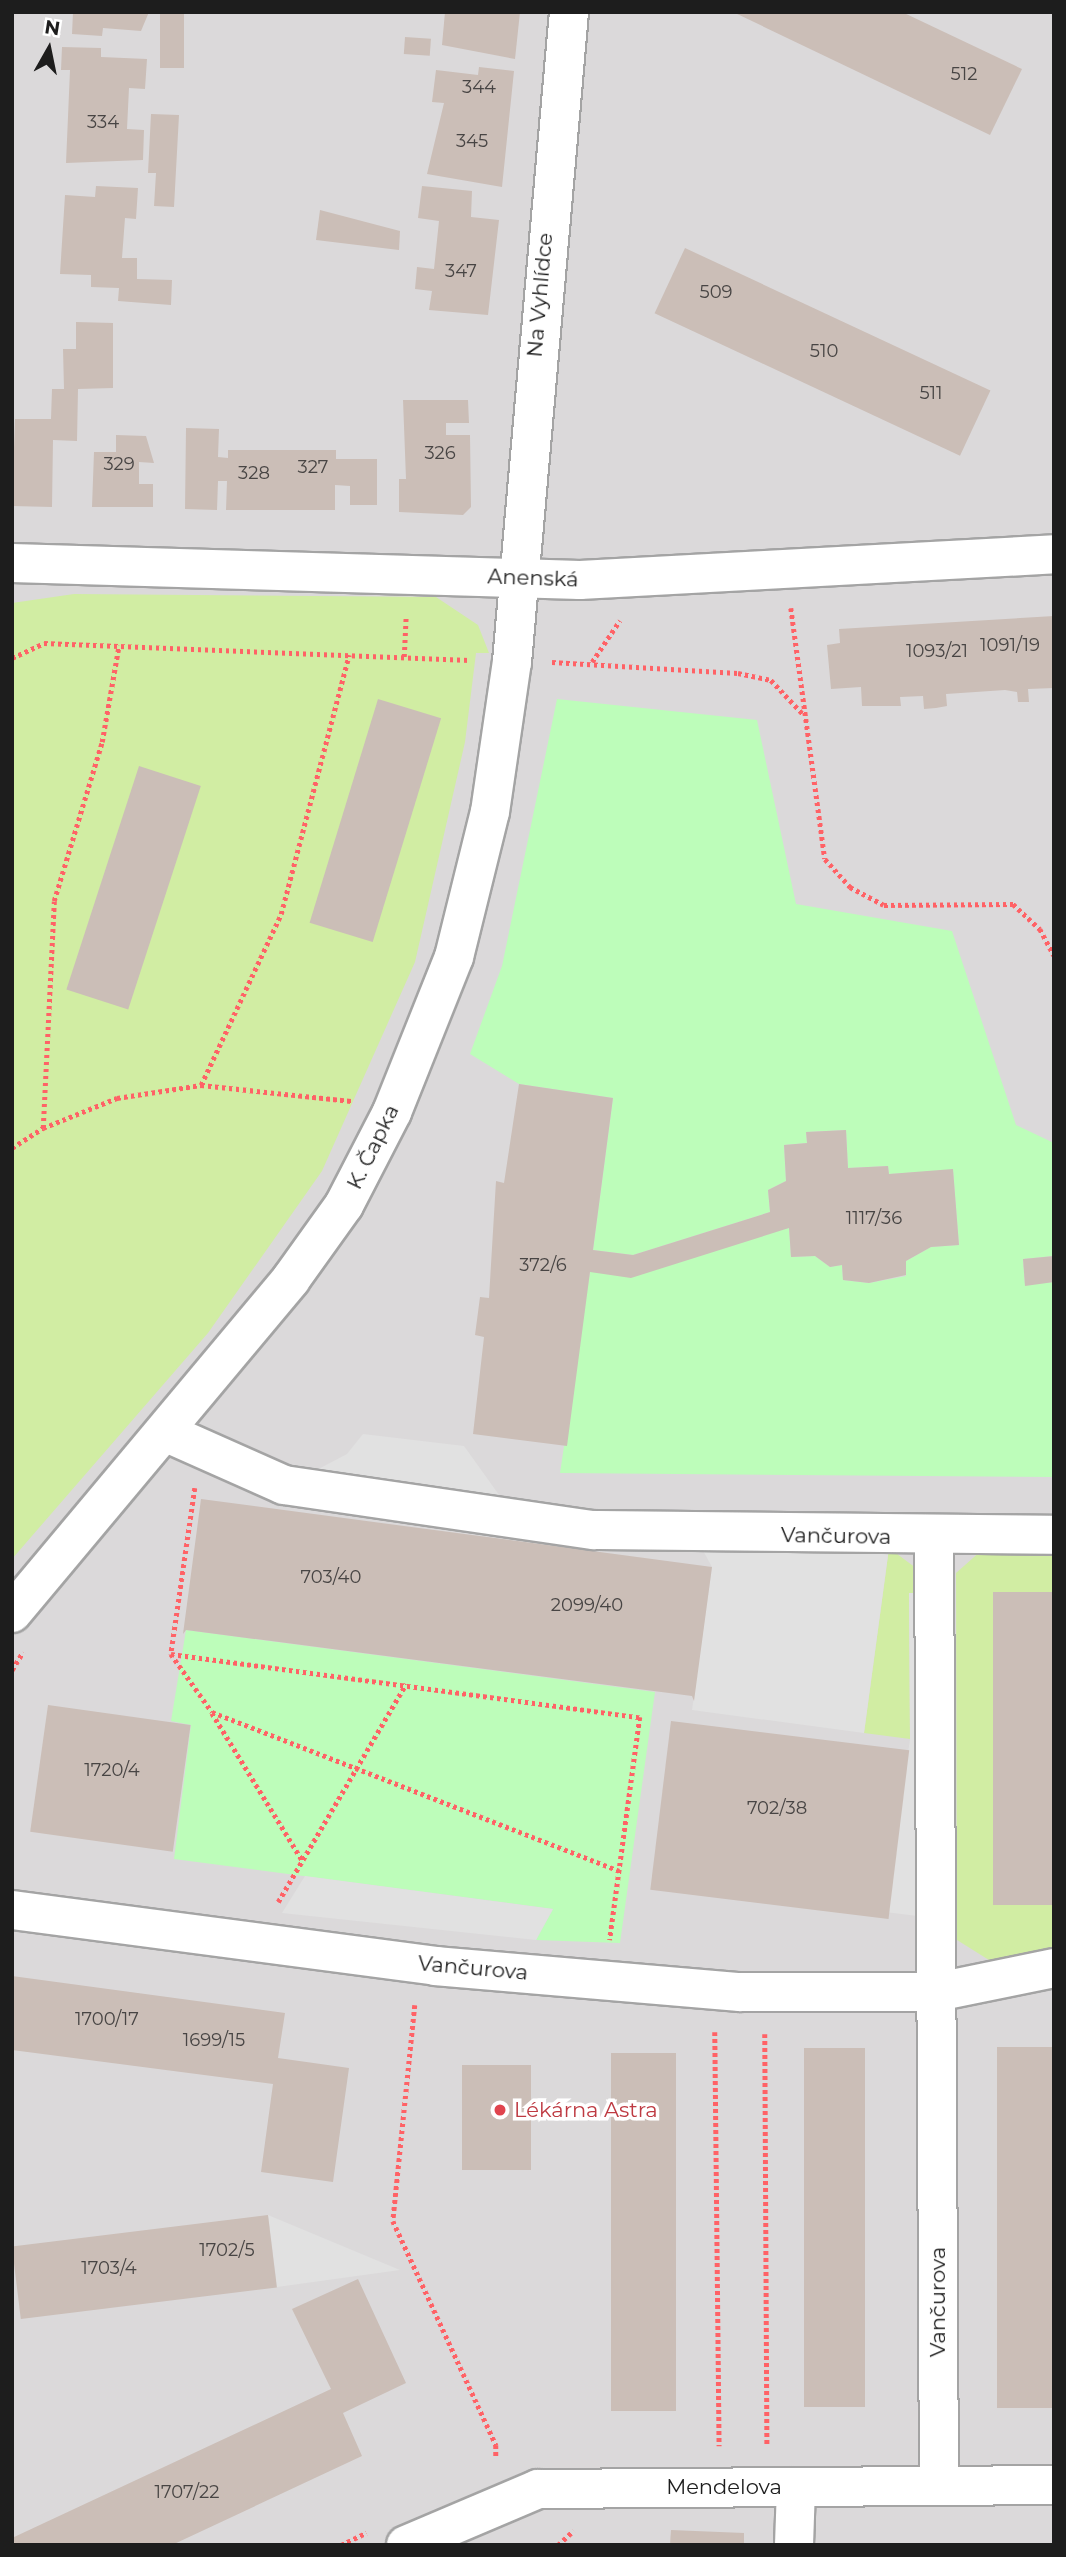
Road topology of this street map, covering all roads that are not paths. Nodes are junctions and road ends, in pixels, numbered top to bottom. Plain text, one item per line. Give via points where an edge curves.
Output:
1 (569, 12) edge
2 (1054, 554) edge
3 (12, 563) edge
4 (71, 565) junction
5 (12, 574) edge
6 (517, 578) junction
7 (165, 1432) junction
8 (1054, 1535) edge
9 (934, 1538) junction
10 (12, 1613) edge
11 (12, 1910) edge
12 (1054, 1968) edge
13 (937, 1992) junction
14 (1054, 2485) edge
15 (939, 2486) junction
16 (796, 2487) junction
17 (424, 2541) edge
18 (794, 2545) edge

1 - 6 street, Na Vyhlídce
2 - 6 street, Anenská
3 - 4 street, Anenská
4 - 5 street
4 - 6 street, Anenská
6 - 7 street, K. Čapka via 512,662 490,813 454,957 392,1112 344,1205
7 - 9 street, Vančurova via 298,1487 594,1530
7 - 10 street, K. Čapka via 28,1587
8 - 9 street, Vančurova
9 - 13 street, Vančurova
11 - 13 street, Vančurova via 435,1966 740,1992
12 - 13 street, Vančurova
13 - 15 street, Vančurova
14 - 15 street, Mendelova
15 - 16 street, Mendelova
16 - 17 street, Mendelova via 538,2489
16 - 18 street

